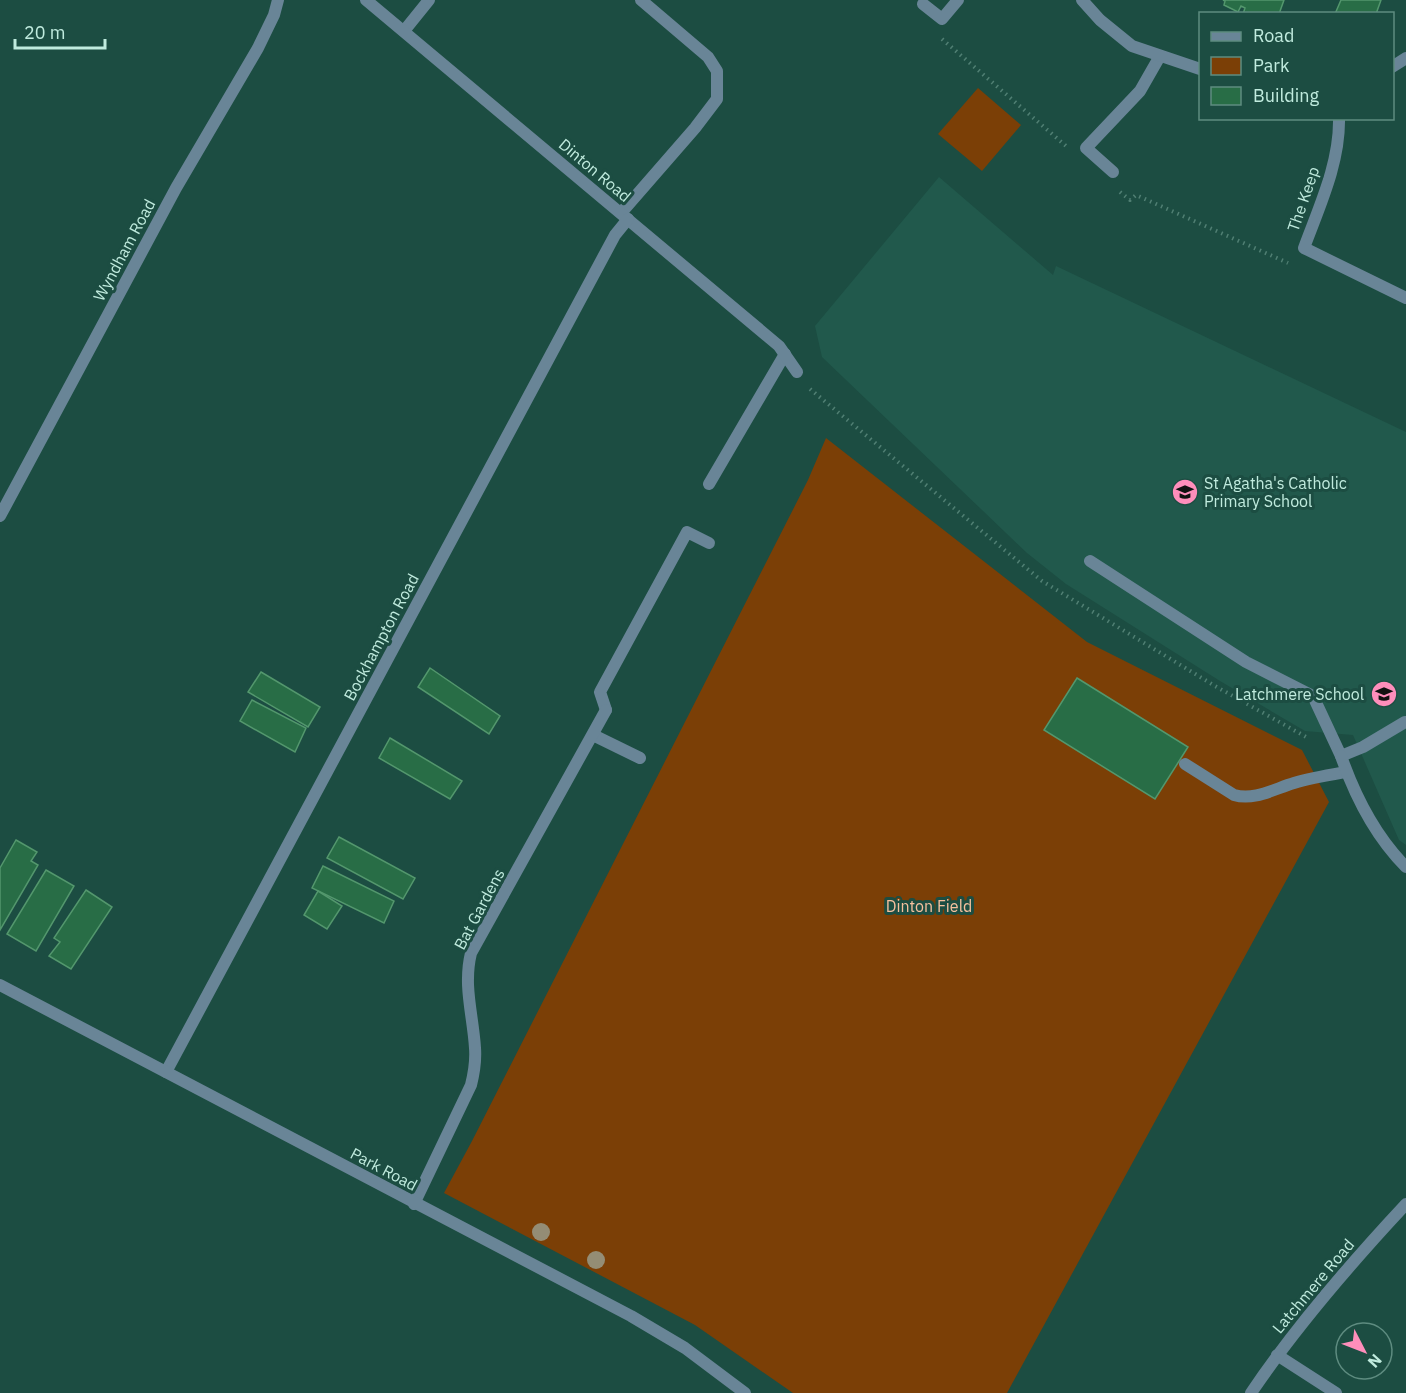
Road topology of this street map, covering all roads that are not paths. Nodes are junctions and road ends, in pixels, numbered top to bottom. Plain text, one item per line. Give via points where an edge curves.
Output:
1 (278, 0) edge
2 (366, 0) edge
3 (429, 0) edge
4 (641, 0) edge
5 (958, 0) edge
6 (1082, 0) edge
7 (923, 4) dead end
8 (404, 31) junction
9 (1160, 56) junction
10 (1199, 69) edge
11 (1339, 120) edge
12 (1113, 172) dead end
13 (624, 216) junction
14 (1406, 298) edge
15 (785, 354) junction
16 (796, 372) road end
17 (709, 484) dead end
18 (0, 516) edge
19 (710, 543) dead end
20 (1090, 561) dead end
21 (1405, 722) edge
22 (593, 735) junction
23 (1341, 756) junction
24 (640, 758) dead end
25 (1185, 764) dead end
26 (1346, 772) junction
27 (1406, 867) edge
28 (0, 985) edge
29 (166, 1072) junction
30 (414, 1204) junction
31 (1406, 1204) edge
32 (1277, 1355) junction
33 (745, 1393) edge
34 (1251, 1393) edge
35 (1336, 1393) edge

1 - 18 street, Wyndham Road via 258,48 176,188
2 - 8 street, Dinton Road
3 - 8 street
4 - 13 street, Bockhampton Road via 708,57 717,71 717,99
5 - 7 street via 942,19
6 - 9 street via 1132,46
8 - 13 street, Dinton Road
9 - 10 street
9 - 12 street via 1140,91 1086,148
11 - 14 street, The Keep via 1329,181 1304,248
13 - 15 street, Dinton Road
13 - 29 street, Bockhampton Road
15 - 16 street, Dinton Road
15 - 17 street
19 - 22 street, Bat Gardens via 687,532 600,692 606,710
20 - 23 street via 1246,662 1313,696
21 - 23 street
22 - 24 street
22 - 30 street, Bat Gardens via 471,953 467,980 475,1066 471,1085
23 - 26 street
25 - 26 street via 1242,797
26 - 27 street via 1389,850
28 - 29 street, Park Road
29 - 30 street, Park Road
30 - 33 street, Park Road via 631,1316 685,1348
31 - 32 street, Latchmere Road
32 - 34 street, Latchmere Road
32 - 35 street

